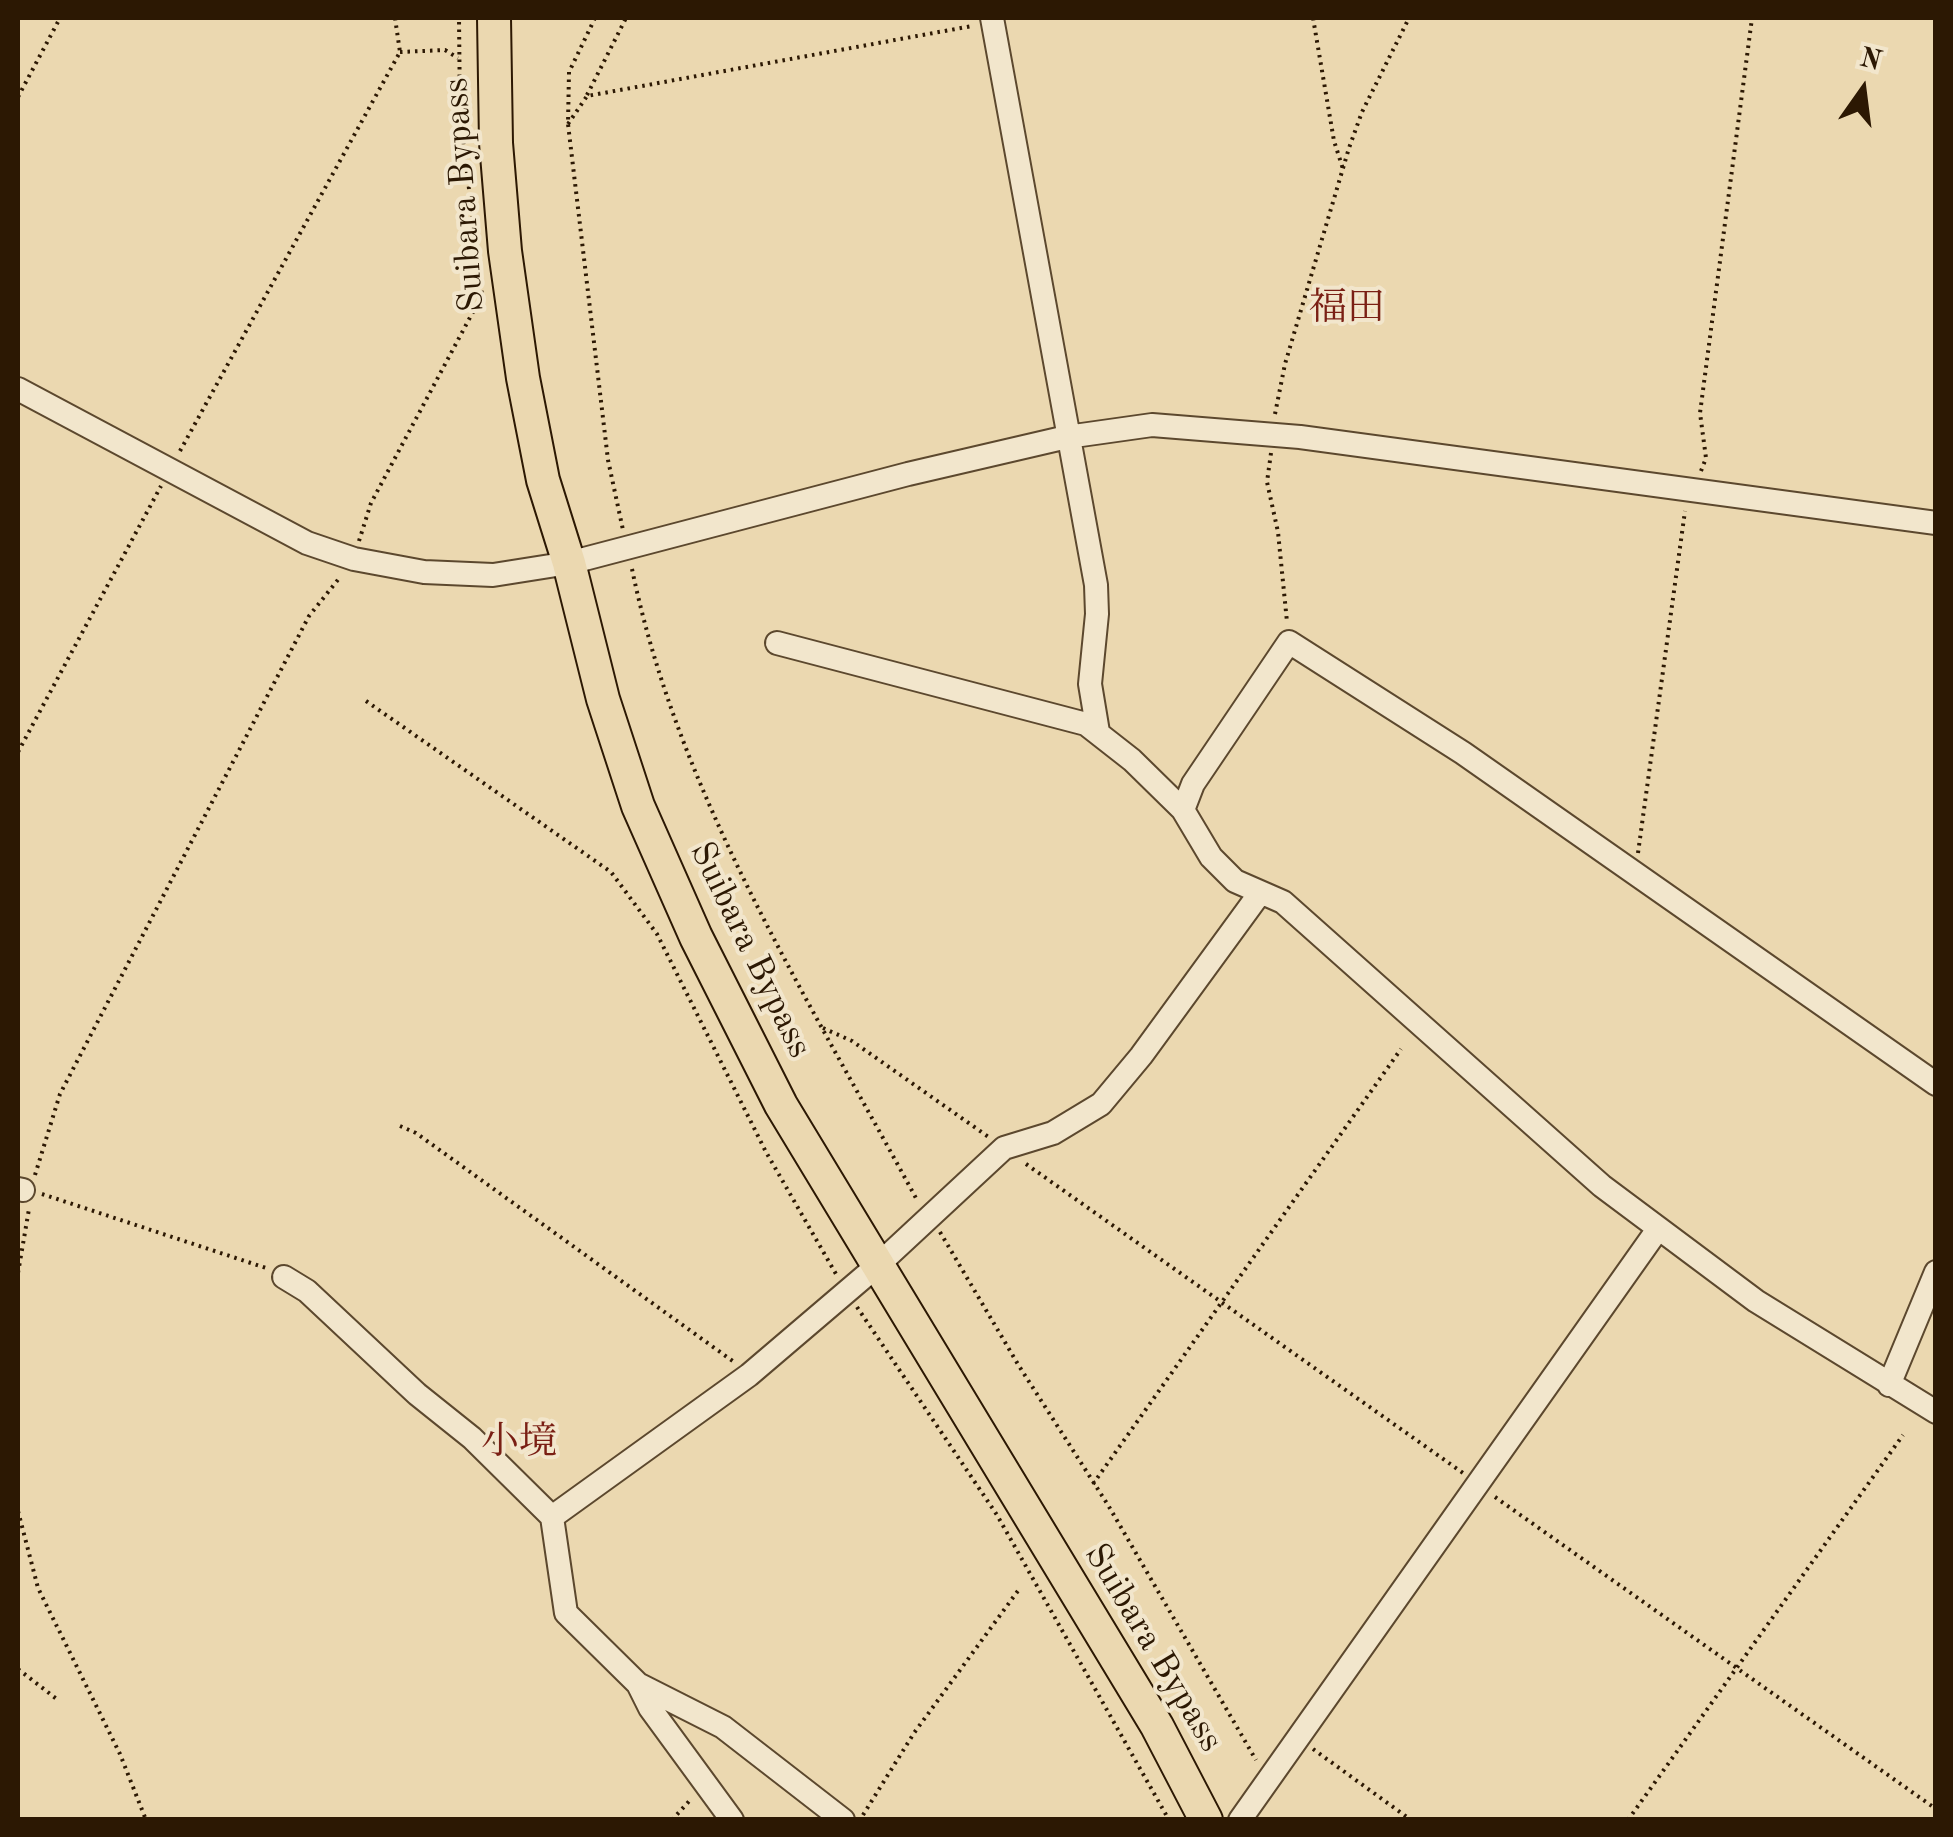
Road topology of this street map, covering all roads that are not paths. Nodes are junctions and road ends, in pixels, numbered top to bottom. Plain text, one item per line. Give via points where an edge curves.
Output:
1 (494, 18) edge
2 (992, 19) edge
3 (18, 389) edge
4 (1067, 437) junction
5 (1936, 523) edge
6 (569, 563) junction
7 (777, 643) dead end
8 (1098, 732) junction
9 (1183, 810) junction
10 (1260, 892) junction
11 (1936, 1084) edge
12 (1658, 1229) junction
13 (878, 1264) junction
14 (1936, 1272) edge
15 (284, 1277) road end
16 (1889, 1386) junction
17 (1936, 1412) edge
18 (552, 1516) junction
19 (638, 1684) junction
20 (732, 1820) edge
21 (843, 1820) edge
22 (1206, 1820) edge
23 (1240, 1820) edge

1 - 6 highway, Suibara Bypass via 505,251 543,480
2 - 4 street
3 - 6 street via 338,554 424,572 493,576
4 - 5 street via 1152,425 1272,435
4 - 6 street
4 - 8 street via 1096,585 1090,684
6 - 13 highway, Suibara Bypass via 638,806 781,1105
7 - 8 street
8 - 9 street
9 - 10 street via 1211,857 1235,881
9 - 11 street via 1193,784 1288,642 1463,753
10 - 12 street via 1284,902
10 - 13 street via 1101,1104 1053,1133 1004,1148
12 - 16 street
12 - 23 street
13 - 18 street via 749,1375
13 - 22 highway, Suibara Bypass via 1157,1726
14 - 16 street
15 - 18 street
16 - 17 street
18 - 19 street via 566,1613
19 - 20 street
19 - 21 street via 723,1726

